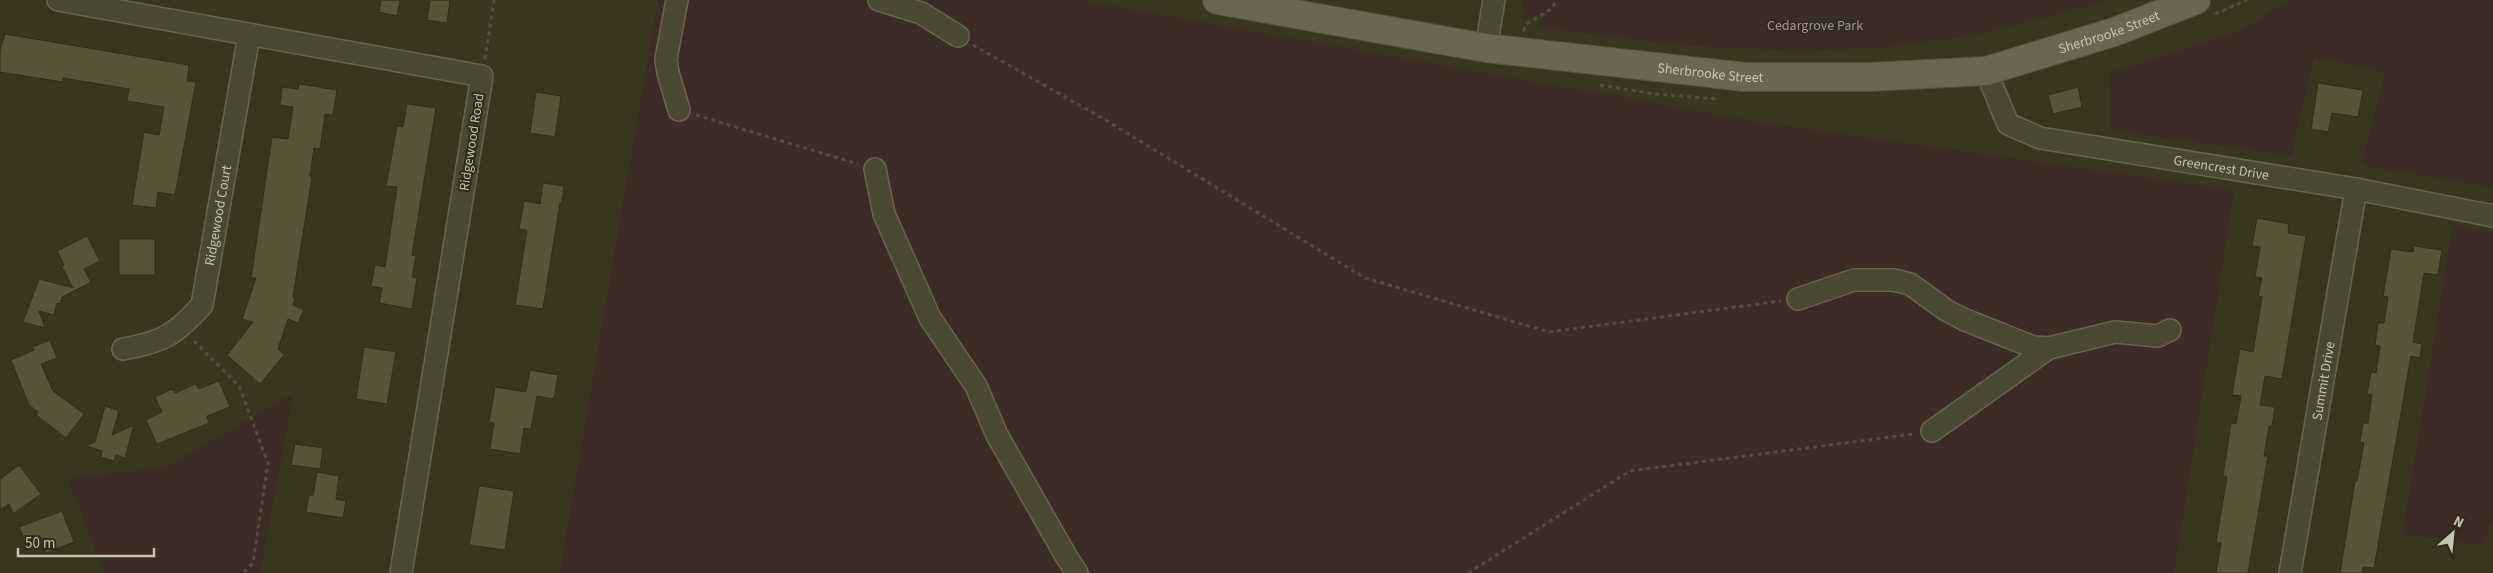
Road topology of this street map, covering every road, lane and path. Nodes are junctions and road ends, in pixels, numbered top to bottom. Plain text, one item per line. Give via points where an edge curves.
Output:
1 (58, 0) edge
2 (494, 0) edge
3 (677, 0) edge
4 (879, 0) edge
5 (1217, 0) edge
6 (1494, 0) edge
7 (1557, 0) edge
8 (2196, 0) edge
9 (249, 36) junction
10 (958, 36) joint
11 (1486, 48) junction
12 (1522, 51) junction
13 (1986, 71) junction
14 (482, 76) junction
15 (679, 110) joint
16 (875, 169) joint
17 (2356, 189) junction
18 (2493, 216) edge
19 (1798, 299) joint
20 (181, 328) junction
21 (2170, 330) dead end
22 (123, 348) dead end
23 (2049, 348) junction
24 (1932, 432) joint
25 (243, 573) edge
26 (401, 573) edge
27 (1077, 573) edge
28 (1468, 573) edge
29 (2290, 573) edge

1 - 9 street, Ridgewood Road
2 - 14 path
3 - 15 street via 666,59
4 - 10 street via 921,13
5 - 11 main road, Sherbrooke Street
6 - 11 street
7 - 12 path via 1551,9 1525,25
8 - 13 main road, Sherbrooke Street via 2114,32
9 - 14 street, Ridgewood Road
9 - 20 street, Ridgewood Court via 202,305
10 - 19 path via 1104,119 1365,278 1549,332
11 - 12 main road, Sherbrooke Street
12 - 13 main road, Sherbrooke Street via 1745,77 1869,77
13 - 17 street, Greencrest Drive via 2008,124 2040,138
14 - 26 street, Ridgewood Road
15 - 16 path
16 - 27 street via 884,214 930,318 976,386 997,434
17 - 18 street, Greencrest Drive
17 - 29 street, Summit Drive
19 - 23 street via 1854,280 1894,280 1910,284 1963,319 2033,347
20 - 22 street, Ridgewood Court via 154,344
20 - 25 path via 239,386 268,463 253,563
21 - 23 street via 2158,336 2116,332
23 - 24 street
24 - 28 path via 1630,471

